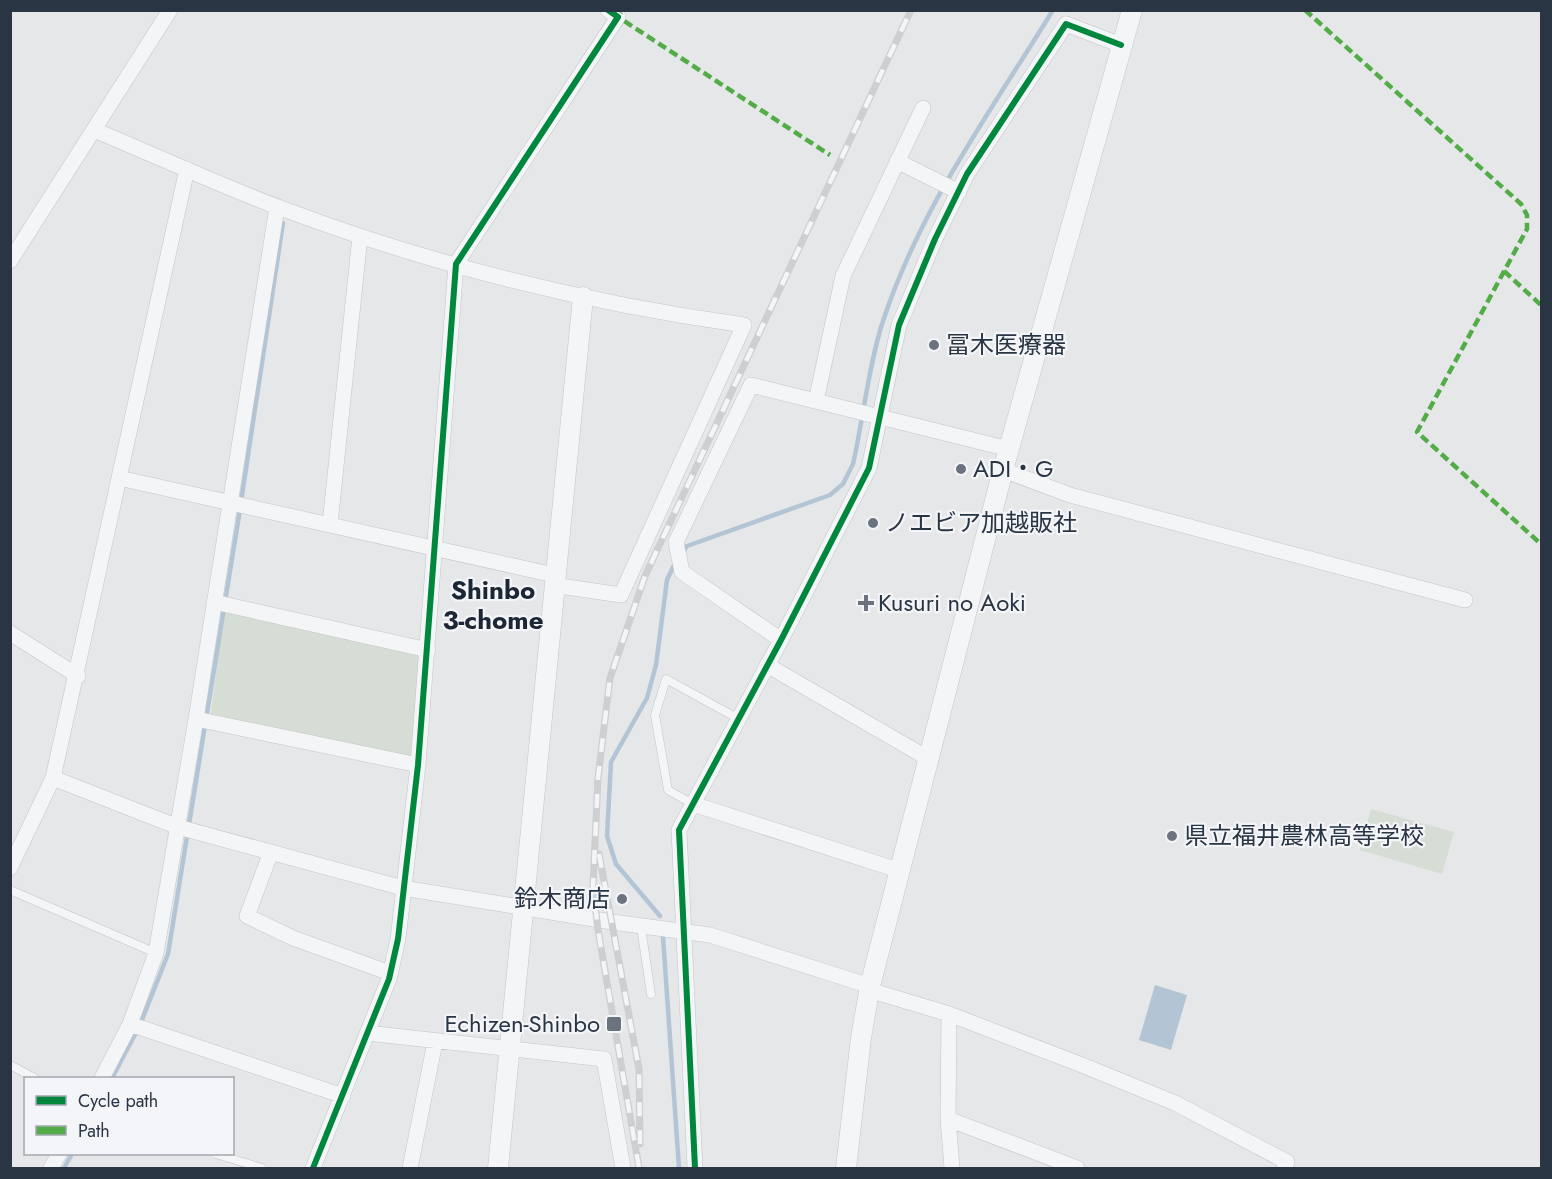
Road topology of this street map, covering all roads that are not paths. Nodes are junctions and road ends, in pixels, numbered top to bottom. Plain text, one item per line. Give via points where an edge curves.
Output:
1 (170, 10) edge
2 (608, 10) edge
3 (1132, 10) edge
4 (1121, 45) junction
5 (923, 108) dead end
6 (93, 130) junction
7 (897, 161) junction
8 (187, 169) junction
9 (959, 192) junction
10 (277, 207) junction
11 (360, 236) junction
12 (10, 261) edge
13 (456, 264) junction
14 (583, 297) junction
15 (816, 401) junction
16 (879, 416) junction
17 (1009, 449) junction
18 (1003, 470) junction
19 (119, 478) junction
20 (230, 501) junction
21 (330, 524) junction
22 (437, 548) junction
23 (553, 580) junction
24 (1465, 600) dead end
25 (214, 602) junction
26 (10, 633) edge
27 (781, 639) junction
28 (428, 650) junction
29 (767, 665) junction
30 (78, 676) junction
31 (196, 718) junction
32 (739, 719) junction
33 (928, 759) junction
34 (418, 765) junction
35 (53, 778) junction
36 (693, 804) junction
37 (178, 827) junction
38 (271, 852) junction
39 (10, 868) edge
40 (901, 871) junction
41 (403, 888) junction
42 (10, 890) edge
43 (521, 907) junction
44 (641, 927) junction
45 (684, 932) junction
46 (156, 953) junction
47 (390, 973) junction
48 (870, 988) junction
49 (651, 994) dead end
50 (949, 1014) junction
51 (130, 1024) junction
52 (367, 1034) junction
53 (435, 1042) junction
54 (508, 1051) junction
55 (10, 1065) edge
56 (33, 1077) edge
57 (103, 1077) edge
58 (342, 1096) junction
59 (948, 1119) junction
60 (219, 1155) edge
61 (262, 1168) edge
62 (313, 1168) edge
63 (410, 1168) edge
64 (498, 1168) edge
65 (623, 1168) edge
66 (695, 1168) edge
67 (846, 1168) edge
68 (952, 1168) edge
69 (1077, 1168) edge
70 (1284, 1168) edge

1 - 6 street
2 - 13 street via 618,17
3 - 4 street
4 - 9 street via 1066,24
4 - 17 street
5 - 7 street
6 - 8 street
6 - 12 street
7 - 9 street
7 - 15 street via 843,276
8 - 10 street
8 - 19 street
9 - 16 street via 899,325
10 - 11 street
10 - 20 street
11 - 13 street
11 - 21 street
13 - 14 street
13 - 22 street
14 - 23 street
14 - 23 street via 744,326 621,595
15 - 16 street
15 - 27 street via 751,385 676,542 682,572
16 - 17 street
16 - 27 street via 869,468
17 - 18 street
18 - 24 street via 1070,495
18 - 33 street
19 - 20 street
19 - 30 street
20 - 21 street
20 - 25 street
21 - 22 street
22 - 23 street
22 - 28 street
23 - 43 street
25 - 28 street
25 - 31 street
26 - 30 street
27 - 29 street
28 - 34 street
29 - 32 street
29 - 33 street
30 - 35 street
31 - 34 street
31 - 37 street
32 - 36 street
32 - 36 lane via 666,679 655,715 668,790
33 - 40 street
34 - 41 street
35 - 37 street
35 - 39 street
36 - 40 street
36 - 45 street via 678,830
37 - 38 street
37 - 46 street
38 - 41 street
38 - 47 street via 247,916 293,938
40 - 48 street
41 - 43 street
41 - 47 street
42 - 46 lane
43 - 44 street
43 - 54 street
44 - 45 street
44 - 49 lane
45 - 48 street via 710,935
45 - 66 street
46 - 51 street
47 - 52 street
48 - 50 street
48 - 67 street
50 - 59 street
50 - 70 street via 1175,1103 1287,1162
51 - 57 street
51 - 58 street
52 - 53 street
52 - 58 street
53 - 54 street
53 - 63 street
54 - 64 street
54 - 65 street via 604,1059
55 - 56 lane
58 - 62 street
59 - 68 street
59 - 69 street
60 - 61 lane

